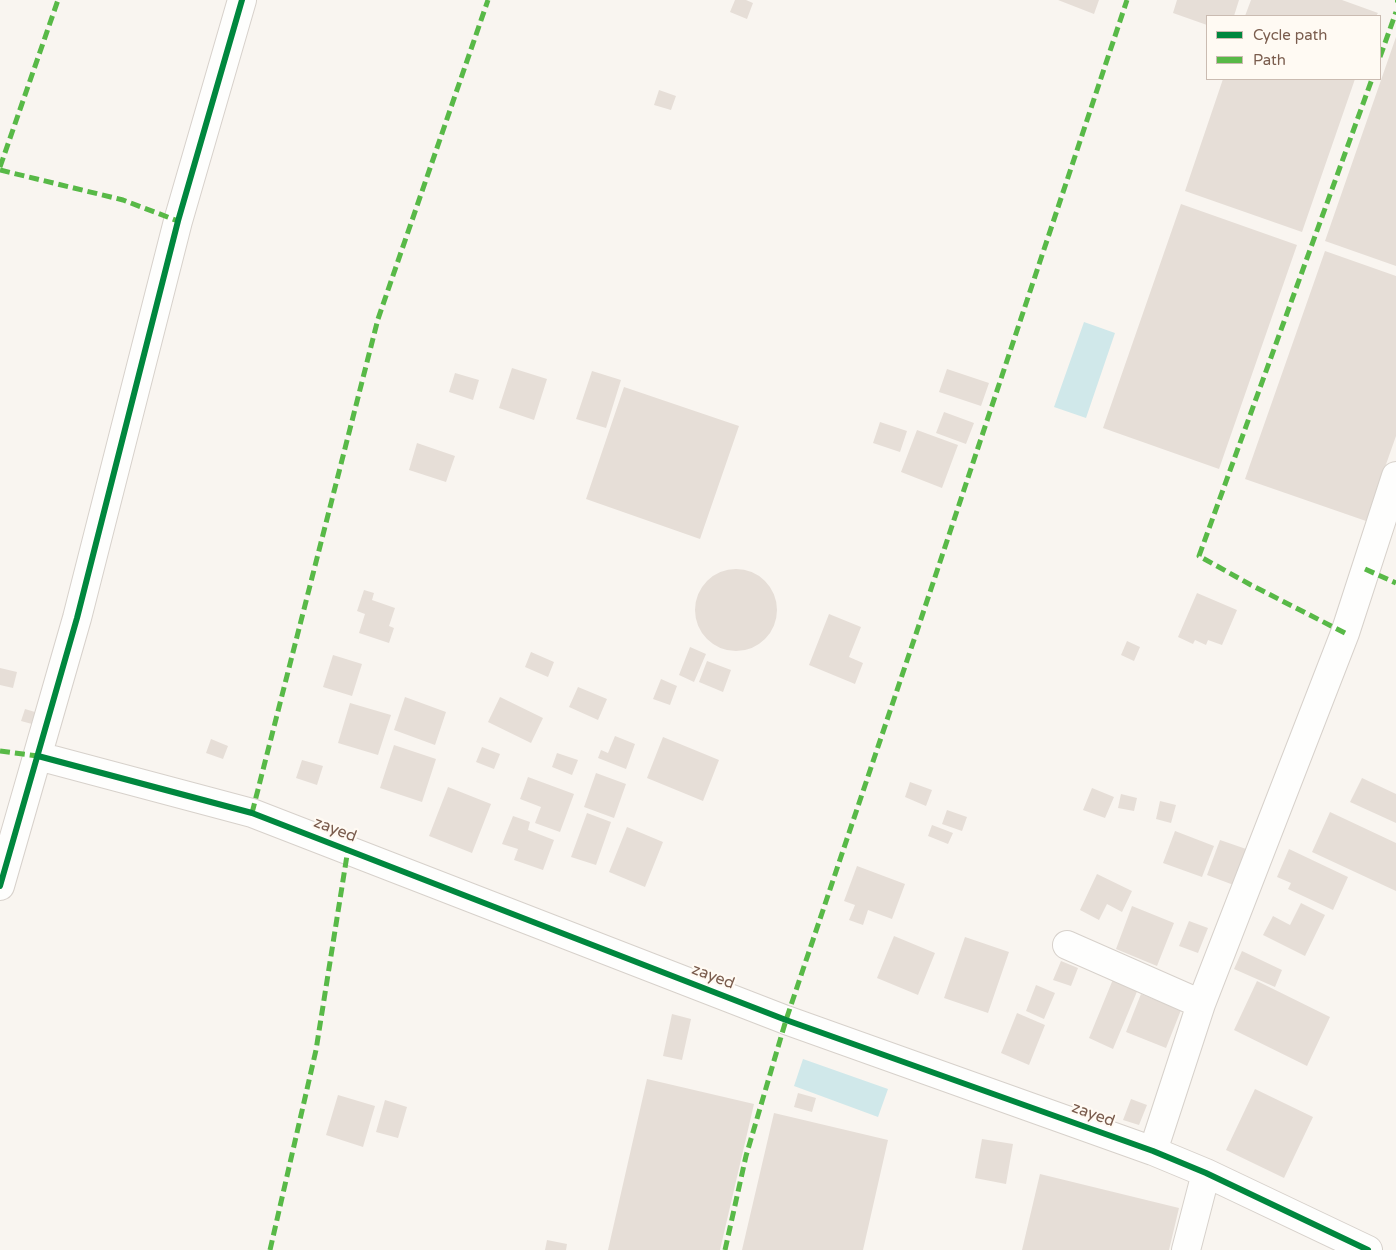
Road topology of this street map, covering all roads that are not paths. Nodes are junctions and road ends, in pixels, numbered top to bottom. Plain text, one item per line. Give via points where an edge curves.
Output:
1 (242, 0) edge
2 (1396, 476) edge
3 (38, 756) junction
4 (0, 886) edge
5 (1067, 945) dead end
6 (1201, 1004) junction
7 (1153, 1151) junction
8 (1206, 1173) junction
9 (1186, 1250) edge
10 (1368, 1250) edge

1 - 3 street via 178,221 77,618
2 - 6 street via 1345,633
3 - 4 street
3 - 7 street, zayed via 252,813 786,1020
5 - 6 street
6 - 7 street
7 - 8 street, zayed
8 - 9 street
8 - 10 street, zayed

